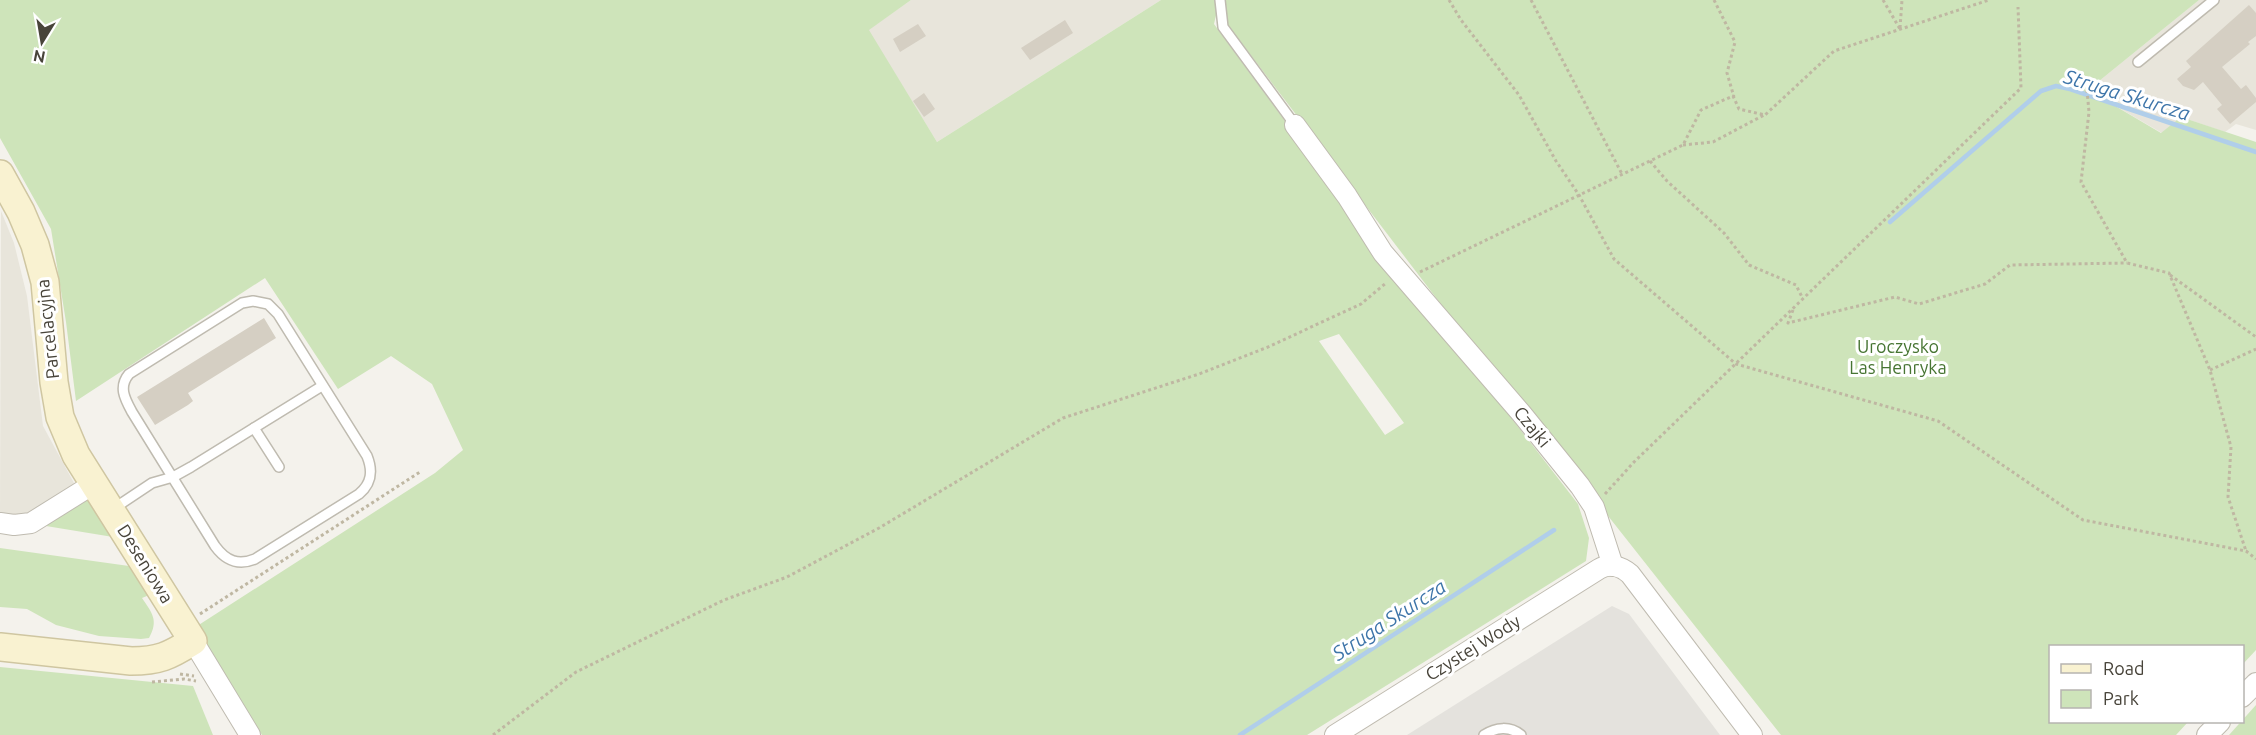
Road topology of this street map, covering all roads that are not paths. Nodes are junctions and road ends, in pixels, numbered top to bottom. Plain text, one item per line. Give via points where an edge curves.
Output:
1 (1220, 0) edge
2 (2214, 0) edge
3 (2138, 62) dead end
4 (1295, 124) joint
5 (0, 174) edge
6 (322, 386) junction
7 (254, 429) junction
8 (279, 467) dead end
9 (173, 477) junction
10 (94, 483) junction
11 (111, 510) junction
12 (0, 523) edge
13 (1613, 566) junction
14 (188, 633) junction
15 (0, 647) edge
16 (2256, 683) edge
17 (2244, 695) edge
18 (2219, 723) edge
19 (250, 735) edge
20 (1335, 735) edge
21 (1484, 735) edge
22 (1521, 735) edge
23 (1752, 735) edge
24 (2207, 735) edge

1 - 4 lane via 1223,27
2 - 3 lane
4 - 13 street, Czajki via 1383,253 1580,486 1594,507
5 - 10 street, Parcelacyjna via 35,245 45,282 60,417 76,455
6 - 7 lane
6 - 9 lane via 367,456 369,482 359,494 255,559 240,563 224,558
6 - 9 lane via 274,309 262,302 242,303 124,380 124,398
7 - 8 lane
7 - 9 lane
9 - 11 lane via 152,483
10 - 11 street, Deseniowa
10 - 12 street via 31,523
11 - 14 street, Deseniowa
13 - 20 street, Czystej Wody via 1599,569
13 - 23 street via 1630,574
14 - 15 street via 167,657 152,661
14 - 19 street, Deseniowa
16 - 17 street
18 - 24 street
21 - 22 lane via 1498,728

